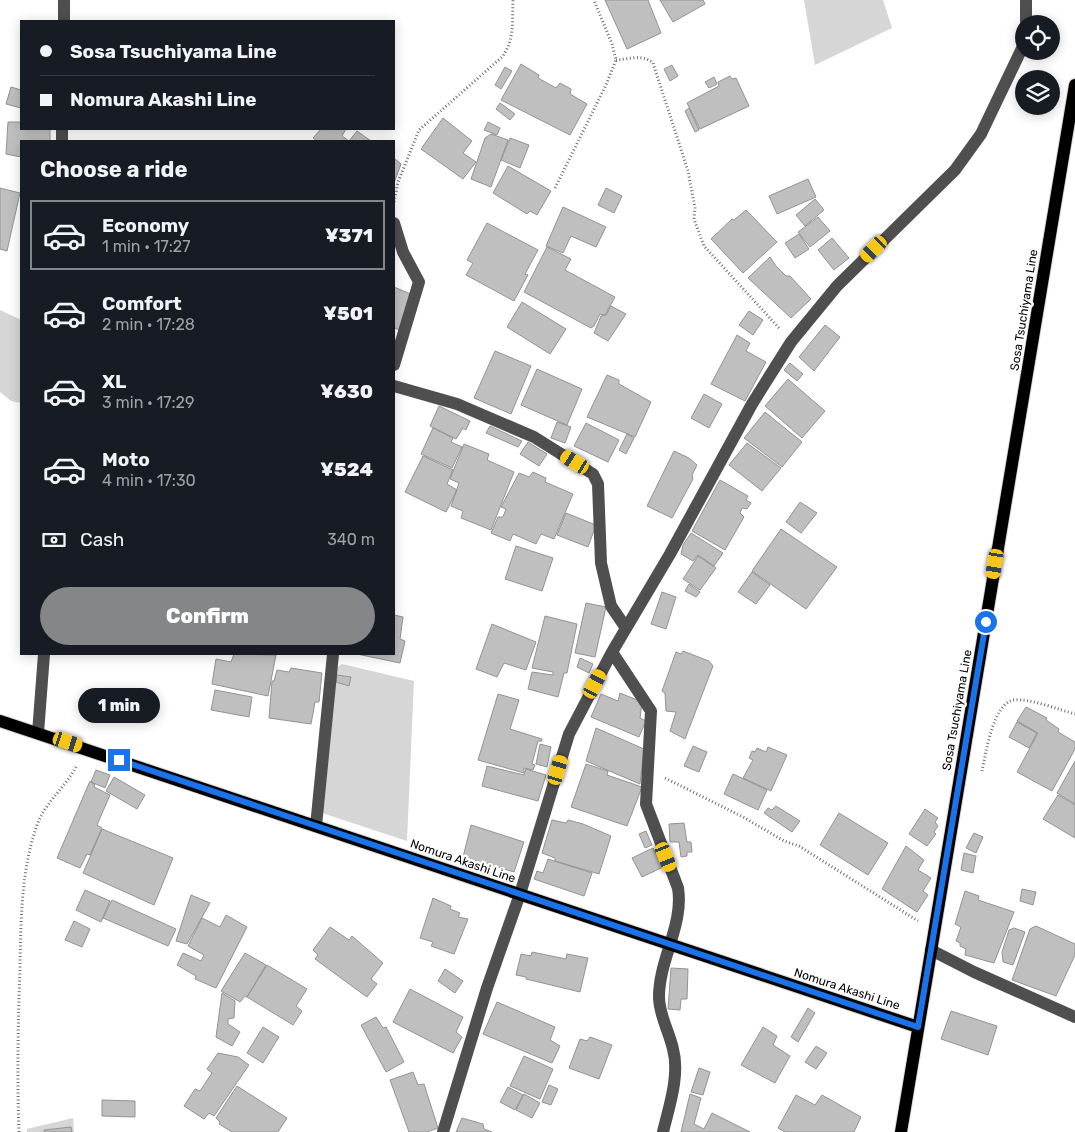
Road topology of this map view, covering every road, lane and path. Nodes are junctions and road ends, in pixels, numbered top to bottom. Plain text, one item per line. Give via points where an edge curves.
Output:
1 (64, 0) edge
2 (512, 0) edge
3 (594, 0) edge
4 (1026, 0) edge
5 (1026, 15) edge
6 (64, 20) edge
7 (616, 60) junction
8 (1016, 60) edge
9 (1075, 85) edge
10 (555, 188) dead end
11 (395, 197) edge
12 (395, 226) edge
13 (791, 342) junction
14 (395, 361) edge
15 (395, 386) edge
16 (626, 628) junction
17 (612, 652) junction
18 (44, 655) edge
19 (334, 655) edge
20 (1075, 714) edge
21 (0, 721) edge
22 (32, 731) junction
23 (83, 748) junction
24 (649, 772) junction
25 (981, 776) dead end
26 (316, 826) junction
27 (520, 894) junction
28 (934, 930) junction
29 (669, 944) junction
30 (930, 950) junction
31 (1075, 1017) edge
32 (918, 1027) junction
33 (19, 1132) edge
34 (443, 1132) edge
35 (663, 1132) edge
36 (901, 1132) edge

1 - 6 street
2 - 11 path via 510,47 419,130
3 - 7 path
4 - 5 street
7 - 10 path
7 - 13 path via 640,58 653,64 688,171 694,219 704,246
8 - 13 street via 981,134 955,170 837,286
9 - 28 main road, Sosa Tsuchiyama Line
12 - 14 street via 403,252 419,282
13 - 16 street via 752,404
15 - 16 street via 457,404 534,437 593,474 598,484 601,563 611,606
16 - 17 street
17 - 24 street via 651,711
17 - 27 street via 569,734
18 - 22 street
19 - 26 street
20 - 25 path via 1023,700 1006,704 998,712
21 - 22 main road, Nomura Akashi Line
22 - 23 main road, Nomura Akashi Line
23 - 26 main road, Nomura Akashi Line
23 - 33 path via 77,766 48,803 38,824 26,871 17,1043
24 - 28 path via 799,846
24 - 29 street via 646,804 678,888 680,902
26 - 27 main road, Nomura Akashi Line
27 - 29 main road, Nomura Akashi Line
27 - 34 street
28 - 30 main road, Sosa Tsuchiyama Line
29 - 32 main road, Nomura Akashi Line
29 - 35 street via 659,998 675,1065
30 - 31 street
30 - 32 main road, Sosa Tsuchiyama Line
32 - 36 main road, Sosa Tsuchiyama Line

